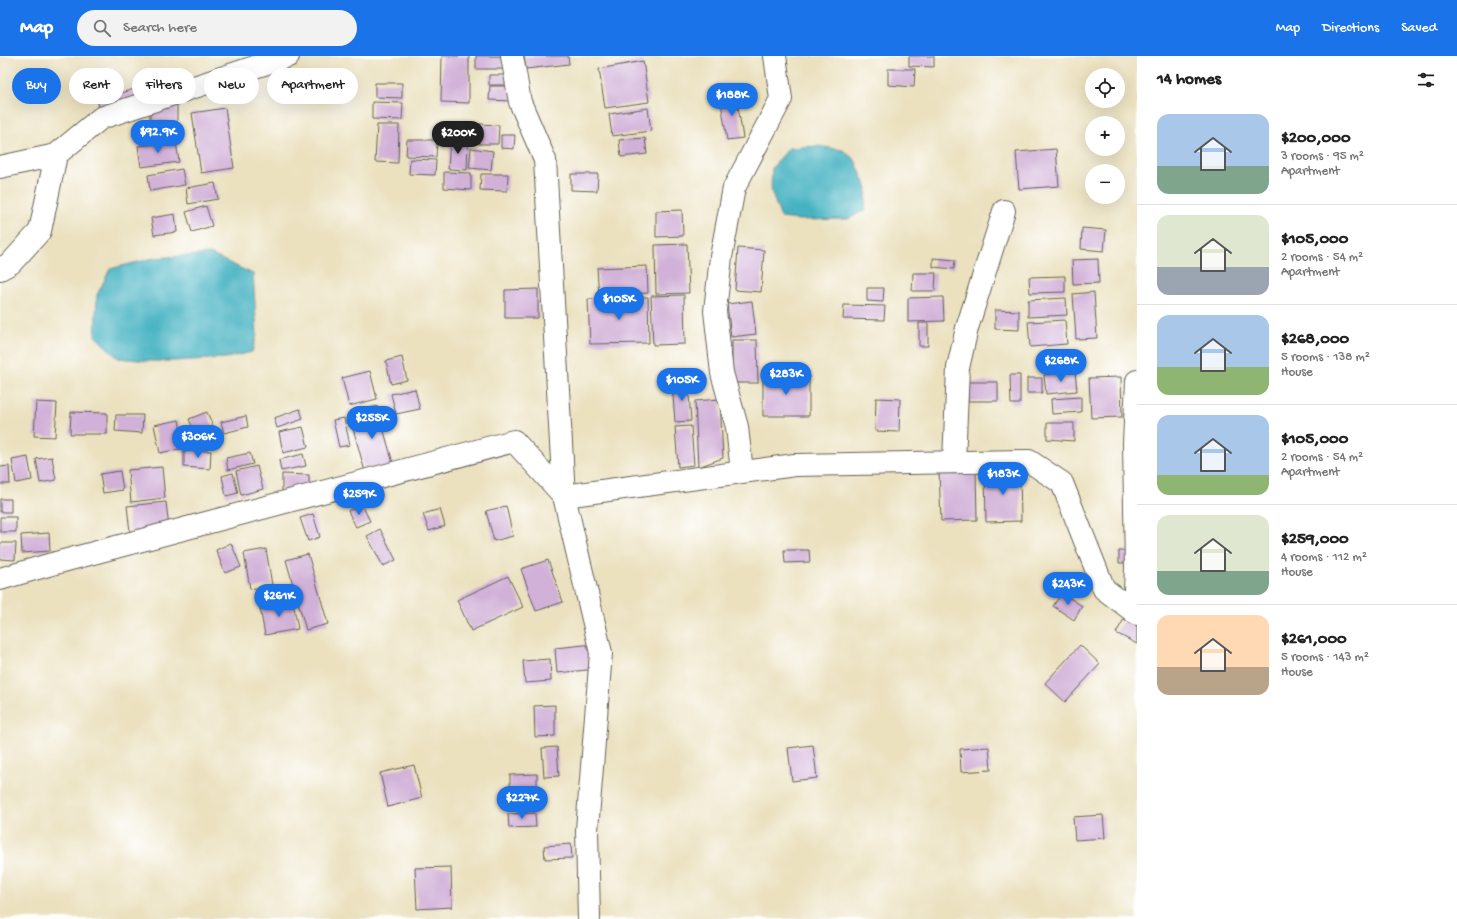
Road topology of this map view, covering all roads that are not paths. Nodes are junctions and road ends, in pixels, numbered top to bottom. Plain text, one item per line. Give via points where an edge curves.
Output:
1 (288, 56) edge
2 (512, 56) edge
3 (775, 56) edge
4 (56, 155) junction
5 (0, 167) edge
6 (1004, 211) dead end
7 (0, 269) edge
8 (1137, 381) edge
9 (1136, 434) edge
10 (954, 462) junction
11 (742, 472) junction
12 (564, 496) junction
13 (0, 579) edge
14 (1136, 613) edge
15 (589, 919) edge

1 - 4 street via 101,118
2 - 12 street via 520,102 545,160
3 - 11 street via 781,100 734,188 721,257 715,311 722,373 737,427
4 - 5 street
4 - 7 street via 40,231 11,263
6 - 10 street via 967,328 958,368
8 - 9 street
9 - 14 street
10 - 11 street via 795,465
10 - 14 street via 1030,461 1062,483 1104,589
11 - 12 street
12 - 13 street via 514,441
12 - 15 street via 601,653 587,830

